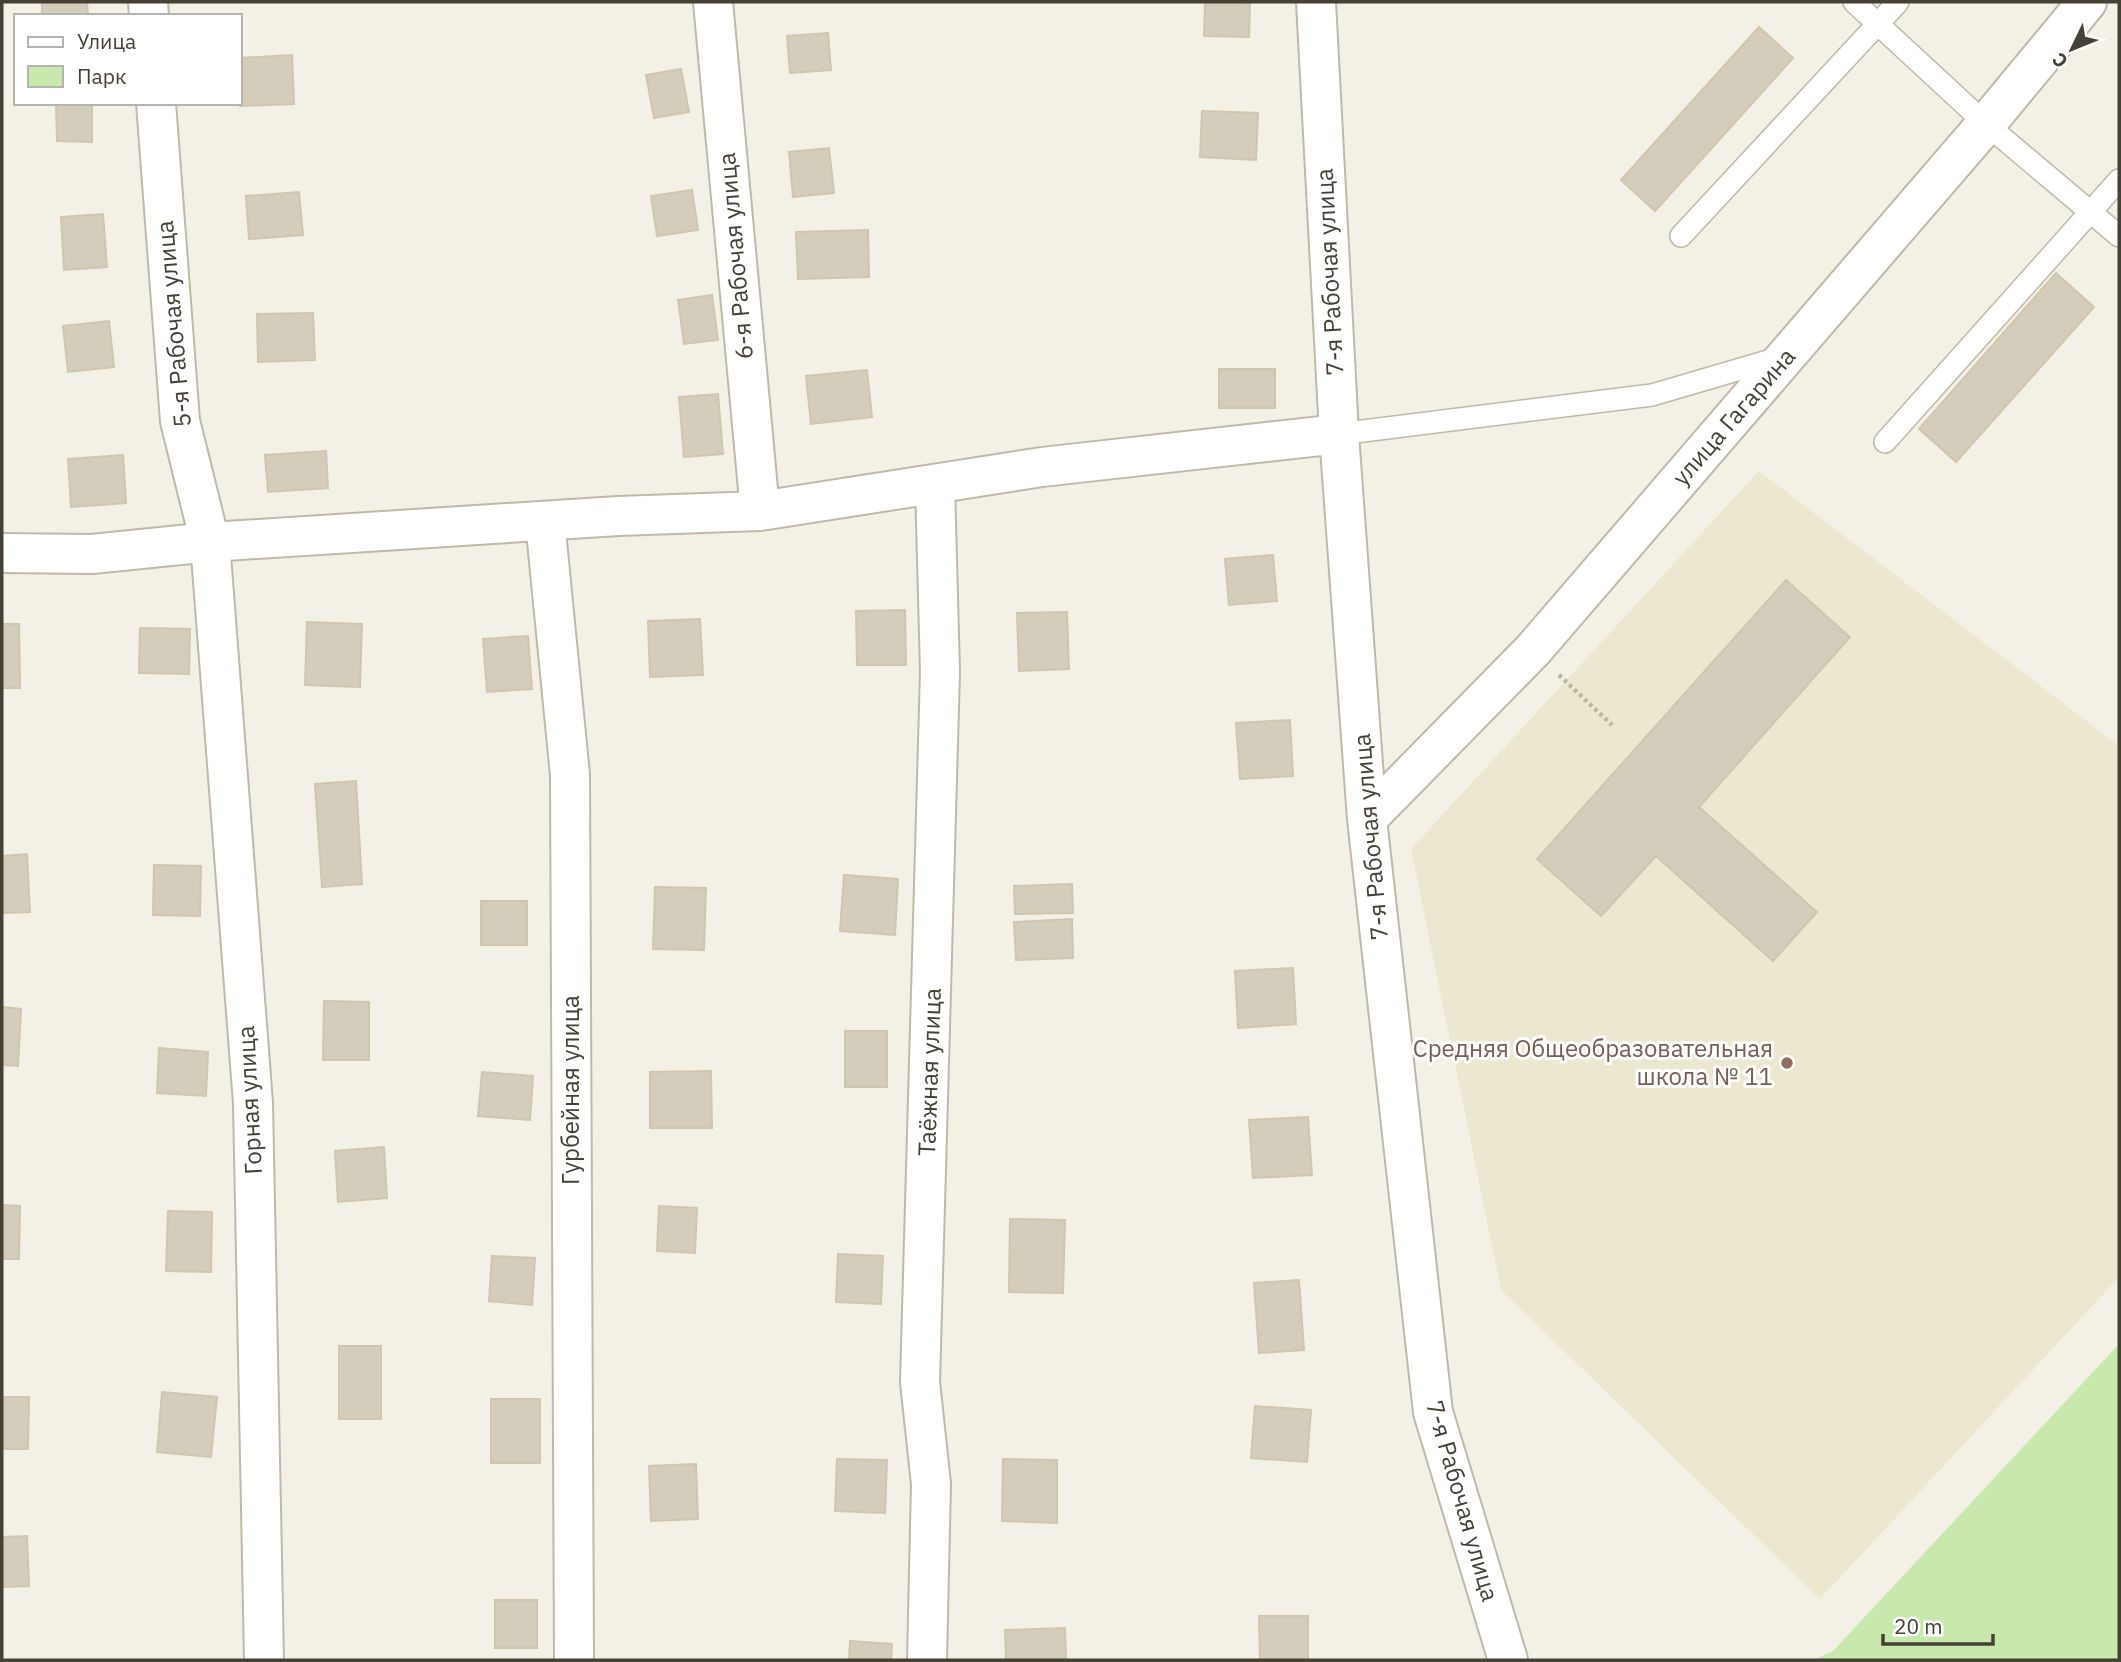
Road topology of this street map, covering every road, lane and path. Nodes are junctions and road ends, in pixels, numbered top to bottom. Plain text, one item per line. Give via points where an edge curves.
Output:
1 (713, 2) edge
2 (1316, 2) edge
3 (1854, 2) edge
4 (1898, 2) edge
5 (2087, 2) edge
6 (1878, 24) junction
7 (156, 105) edge
8 (1986, 124) junction
9 (2119, 180) edge
10 (2091, 212) junction
11 (1681, 236) dead end
12 (2119, 236) edge
13 (1787, 355) junction
14 (1339, 434) junction
15 (1885, 442) dead end
16 (936, 484) junction
17 (760, 511) junction
18 (545, 521) junction
19 (210, 542) junction
20 (2, 553) edge
21 (1533, 650) junction
22 (1612, 725) dead end
23 (1367, 819) junction
24 (264, 1660) edge
25 (574, 1660) edge
26 (927, 1660) edge
27 (1508, 1660) edge

1 - 17 street, 6-я Рабочая улица
2 - 14 street, 7-я Рабочая улица
3 - 6 lane
4 - 6 lane
5 - 8 street, улица Гагарина
6 - 8 lane
6 - 11 lane
7 - 19 street, 5-я Рабочая улица via 180,421
8 - 10 lane
8 - 13 street, улица Гагарина
9 - 10 lane
10 - 12 lane
10 - 15 lane
13 - 14 lane via 1652,395
13 - 21 street, улица Гагарина
14 - 16 street via 1042,467
14 - 23 street, 7-я Рабочая улица
16 - 17 street
16 - 26 street, Таёжная улица via 940,672 920,1382 931,1484
17 - 18 street
18 - 19 street
18 - 25 street, Гурбейная улица via 570,775
19 - 20 street via 92,554
19 - 24 street, Горная улица via 253,1103
21 - 22 path
21 - 23 street, улица Гагарина
23 - 27 street, 7-я Рабочая улица via 1433,1412

